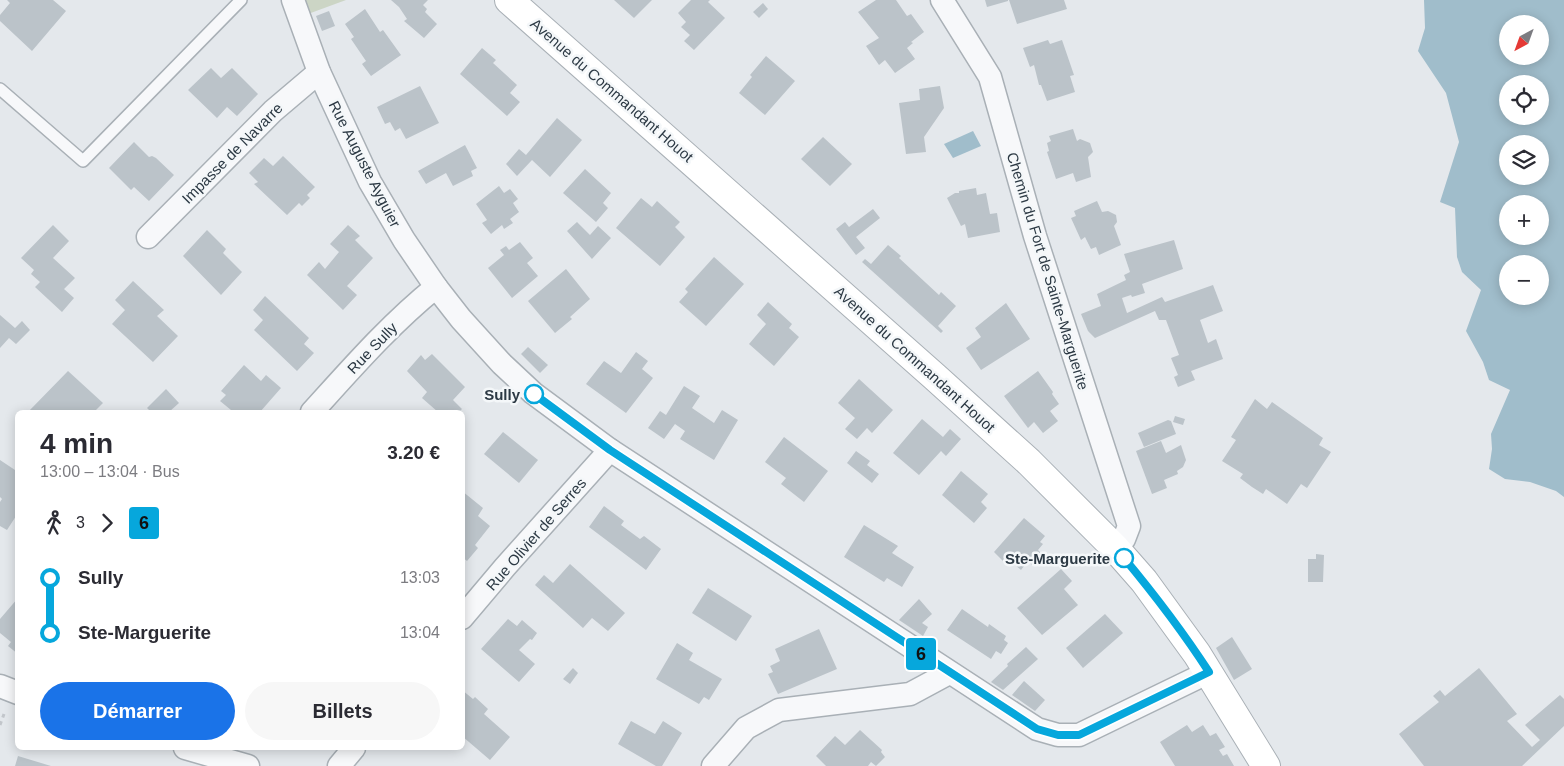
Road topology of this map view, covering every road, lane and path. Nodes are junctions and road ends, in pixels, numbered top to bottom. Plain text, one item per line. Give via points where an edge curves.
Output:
1 (241, 0) edge
2 (293, 0) edge
3 (509, 0) edge
4 (942, 0) edge
5 (320, 72) junction
6 (0, 89) edge
7 (148, 237) dead end
8 (436, 287) junction
9 (314, 410) edge
10 (610, 450) junction
11 (1115, 548) junction
12 (465, 614) edge
13 (949, 672) junction
14 (1209, 672) junction
15 (0, 686) edge
16 (15, 692) edge
17 (192, 750) edge
18 (352, 750) edge
19 (248, 766) edge
20 (339, 766) edge
21 (713, 766) edge
22 (1266, 766) edge

1 - 6 lane via 83,162
2 - 5 street, Rue Auguste Ayguier
3 - 11 main road, Avenue du Commandant Houot via 1029,462
4 - 11 street, Chemin du Fort de Sainte-Marguerite via 990,77 1035,236 1129,526 1124,539
5 - 7 street, Impasse de Navarre via 273,111
5 - 8 street, Rue Auguste Ayguier via 370,182
8 - 9 street, Rue Sully via 374,345
8 - 10 street, Rue Auguste Ayguier via 460,319 534,394
10 - 12 street, Rue Olivier de Serres
10 - 13 street, Rue Auguste Ayguier
11 - 14 main road, Avenue du Commandant Houot via 1144,581
13 - 14 street, Rue Auguste Ayguier via 1037,729 1058,735 1079,735
13 - 21 street via 910,694 779,710 746,728
14 - 22 main road, Avenue du Commandant Houot
15 - 16 street
17 - 19 street
18 - 20 street

